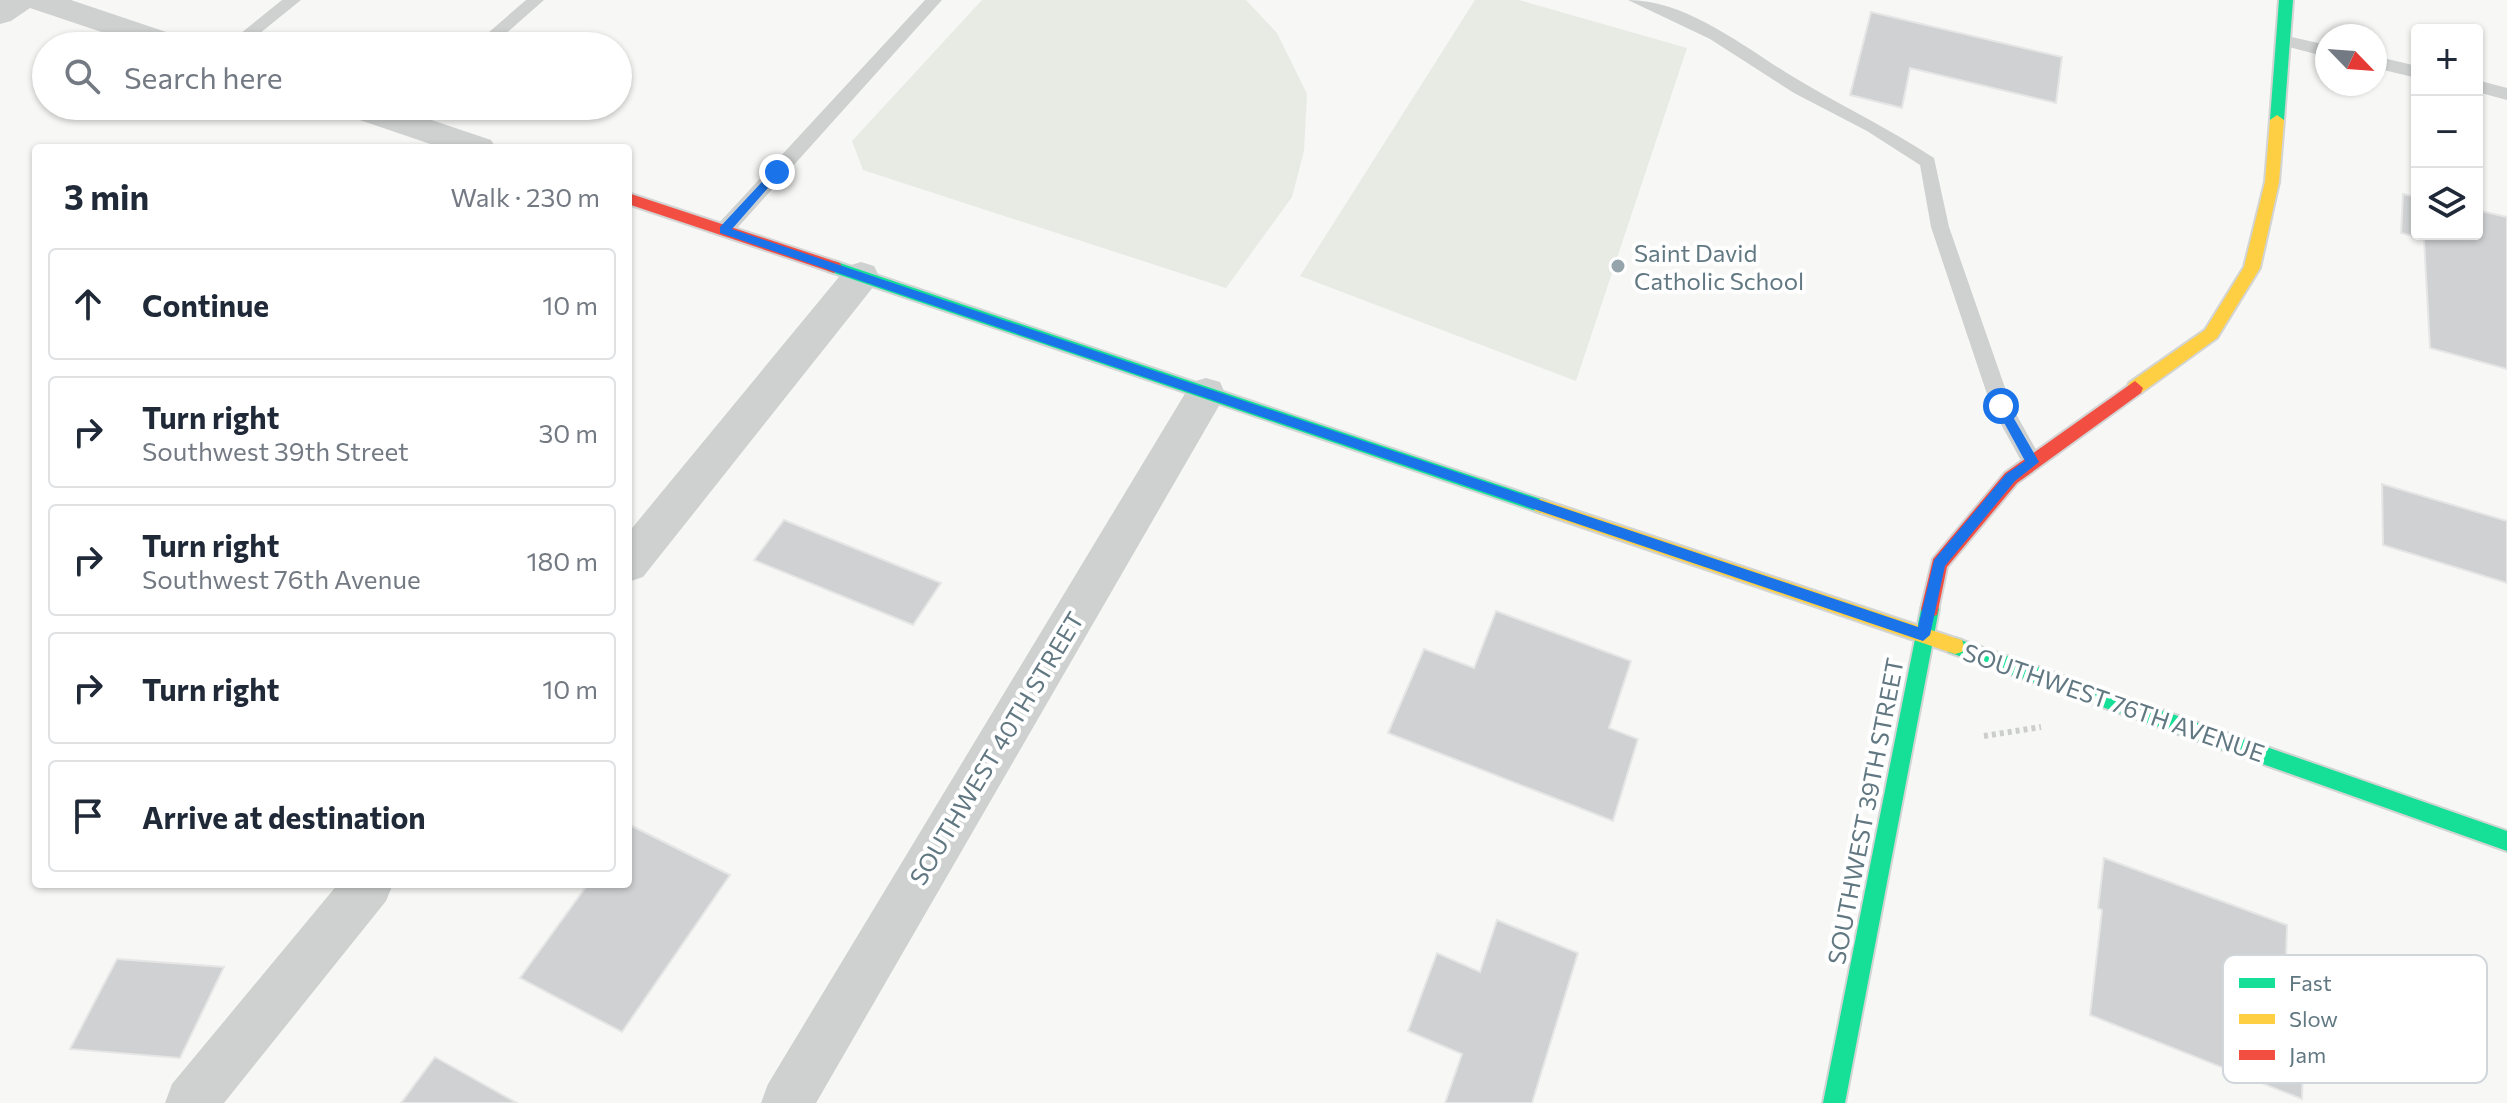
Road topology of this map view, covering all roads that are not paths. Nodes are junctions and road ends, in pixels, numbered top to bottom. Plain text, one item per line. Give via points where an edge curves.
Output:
1 (20, 0) edge
2 (39, 0) edge
3 (293, 0) edge
4 (536, 0) edge
5 (934, 0) edge
6 (1636, 0) edge
7 (2286, 0) edge
8 (0, 14) edge
9 (134, 32) edge
10 (251, 32) edge
11 (498, 32) edge
12 (2283, 40) junction
13 (2315, 48) edge
14 (2387, 65) edge
15 (2411, 71) edge
16 (2483, 88) edge
17 (2507, 94) edge
18 (417, 120) edge
19 (470, 144) edge
20 (632, 199) edge
21 (724, 230) junction
22 (861, 276) junction
23 (1206, 393) junction
24 (2032, 462) junction
25 (632, 559) edge
26 (1923, 635) junction
27 (2507, 841) edge
28 (366, 888) edge
29 (191, 1103) edge
30 (787, 1103) edge
31 (1834, 1103) edge

1 - 8 street
2 - 9 street
3 - 10 lane
4 - 11 lane
5 - 21 lane
6 - 24 lane via 1716,35 1928,162 1940,227 2001,406
7 - 12 street, SOUTHWEST 39TH STREET
12 - 13 lane
12 - 24 street, SOUTHWEST 39TH STREET via 2272,182 2252,268 2211,334
14 - 15 lane
16 - 17 lane
18 - 19 street
20 - 21 street, SOUTHWEST 76TH AVENUE
21 - 22 street, SOUTHWEST 76TH AVENUE
22 - 23 street, SOUTHWEST 76TH AVENUE
22 - 25 street
23 - 26 street, SOUTHWEST 76TH AVENUE
23 - 30 street, SOUTHWEST 40TH STREET
24 - 26 street, SOUTHWEST 39TH STREET via 2011,478 1939,564
26 - 27 street, SOUTHWEST 76TH AVENUE
26 - 31 street, SOUTHWEST 39TH STREET
28 - 29 street

